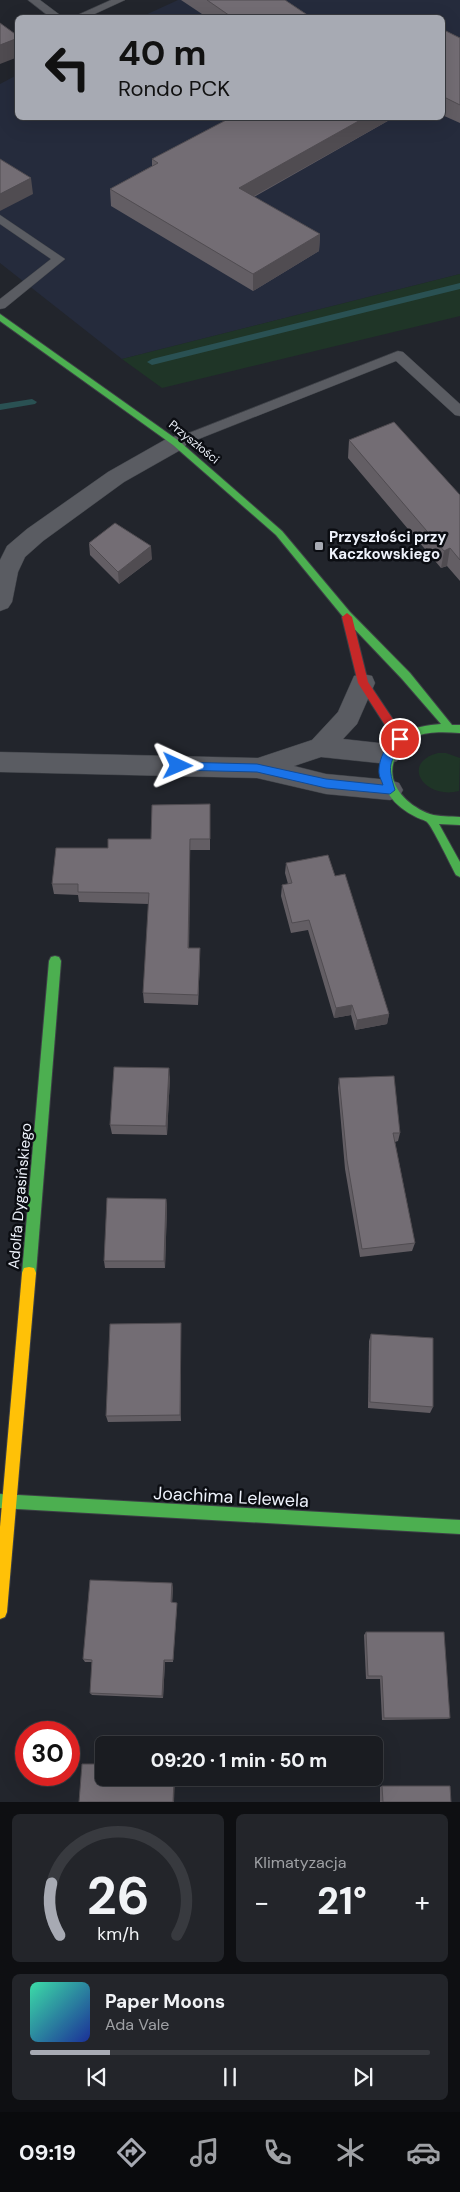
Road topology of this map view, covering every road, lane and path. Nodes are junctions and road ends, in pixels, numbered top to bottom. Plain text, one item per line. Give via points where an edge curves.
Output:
1 (33, 0) edge
2 (120, 0) edge
3 (55, 15) edge
4 (83, 15) edge
5 (0, 219) edge
6 (0, 305) edge
7 (0, 317) edge
8 (460, 412) edge
9 (176, 443) junction
10 (0, 602) edge
11 (347, 615) junction
12 (363, 683) junction
13 (448, 726) junction
14 (460, 729) edge
15 (321, 747) junction
16 (394, 747) junction
17 (0, 762) edge
18 (257, 768) junction
19 (390, 790) junction
20 (431, 819) junction
21 (460, 820) edge
22 (460, 872) edge
23 (55, 961) dead end
24 (5, 1502) edge
25 (460, 1526) edge
26 (0, 1612) edge

1 - 3 lane
2 - 4 lane
5 - 6 lane via 59,259
7 - 9 street, Przyszłości
8 - 9 lane via 398,356
9 - 10 street via 116,476 15,552 6,572
9 - 11 street, Przyszłości via 279,533
11 - 12 street
11 - 13 street, Przyszłości via 406,676
12 - 15 street via 348,717
12 - 16 street
13 - 14 street
13 - 16 street via 421,728
15 - 16 street
15 - 18 street
16 - 19 street via 384,773
17 - 18 street
18 - 19 street via 326,784
19 - 20 street via 407,808
20 - 21 street
20 - 22 street
23 - 24 street, Adolfa Dygasińskiego
24 - 25 street, Joachima Lelewela
24 - 26 street, Adolfa Dygasińskiego

